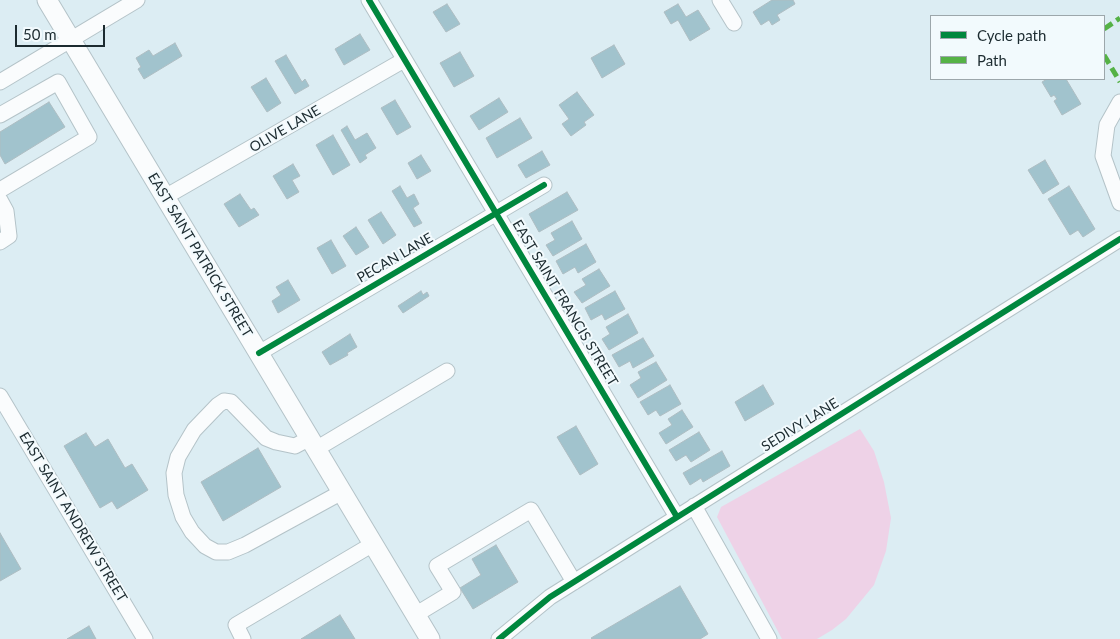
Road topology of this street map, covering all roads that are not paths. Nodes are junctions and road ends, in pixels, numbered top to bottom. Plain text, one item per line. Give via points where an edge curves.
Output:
1 (47, 0) edge
2 (137, 0) edge
3 (368, 0) edge
4 (720, 0) edge
5 (734, 23) dead end
6 (71, 39) junction
7 (404, 60) junction
8 (0, 82) edge
9 (1120, 102) edge
10 (0, 115) edge
11 (544, 185) dead end
12 (0, 190) edge
13 (165, 197) junction
14 (0, 200) edge
15 (1120, 203) edge
16 (496, 213) junction
17 (1120, 239) edge
18 (0, 242) edge
19 (259, 353) junction
20 (447, 371) dead end
21 (0, 396) edge
22 (313, 443) junction
23 (342, 492) junction
24 (694, 506) junction
25 (677, 517) junction
26 (373, 544) junction
27 (574, 582) junction
28 (415, 615) junction
29 (145, 639) edge
30 (243, 639) edge
31 (430, 639) edge
32 (499, 639) edge
33 (769, 639) edge

1 - 6 main road, EAST SAINT PATRICK STREET
2 - 6 street
3 - 7 street, EAST SAINT FRANCIS STREET
4 - 5 street
6 - 8 street
6 - 13 main road, EAST SAINT PATRICK STREET
7 - 13 street, OLIVE LANE
7 - 16 street, EAST SAINT FRANCIS STREET
9 - 15 street via 1107,125 1103,156
10 - 12 street via 58,82 89,137
11 - 16 street, PECAN LANE
13 - 19 main road, EAST SAINT PATRICK STREET
14 - 18 street via 6,211 9,236
16 - 19 street, PECAN LANE
16 - 25 street, EAST SAINT FRANCIS STREET
17 - 24 street, SEDIVY LANE
19 - 22 main road, EAST SAINT PATRICK STREET
20 - 22 street
21 - 29 street, EAST SAINT ANDREW STREET
22 - 23 main road, EAST SAINT PATRICK STREET
22 - 23 street via 295,446 266,438 231,402 224,401 218,405 194,430 178,458 174,473 176,495 192,532 205,546 216,552 228,552
23 - 26 main road, EAST SAINT PATRICK STREET
24 - 25 street, SEDIVY LANE
24 - 33 street
25 - 27 street, SEDIVY LANE
26 - 28 main road, EAST SAINT PATRICK STREET
26 - 30 street via 236,625
27 - 28 street via 531,510 437,566 453,592
27 - 32 street, SEDIVY LANE via 550,597
28 - 31 main road, EAST SAINT PATRICK STREET

